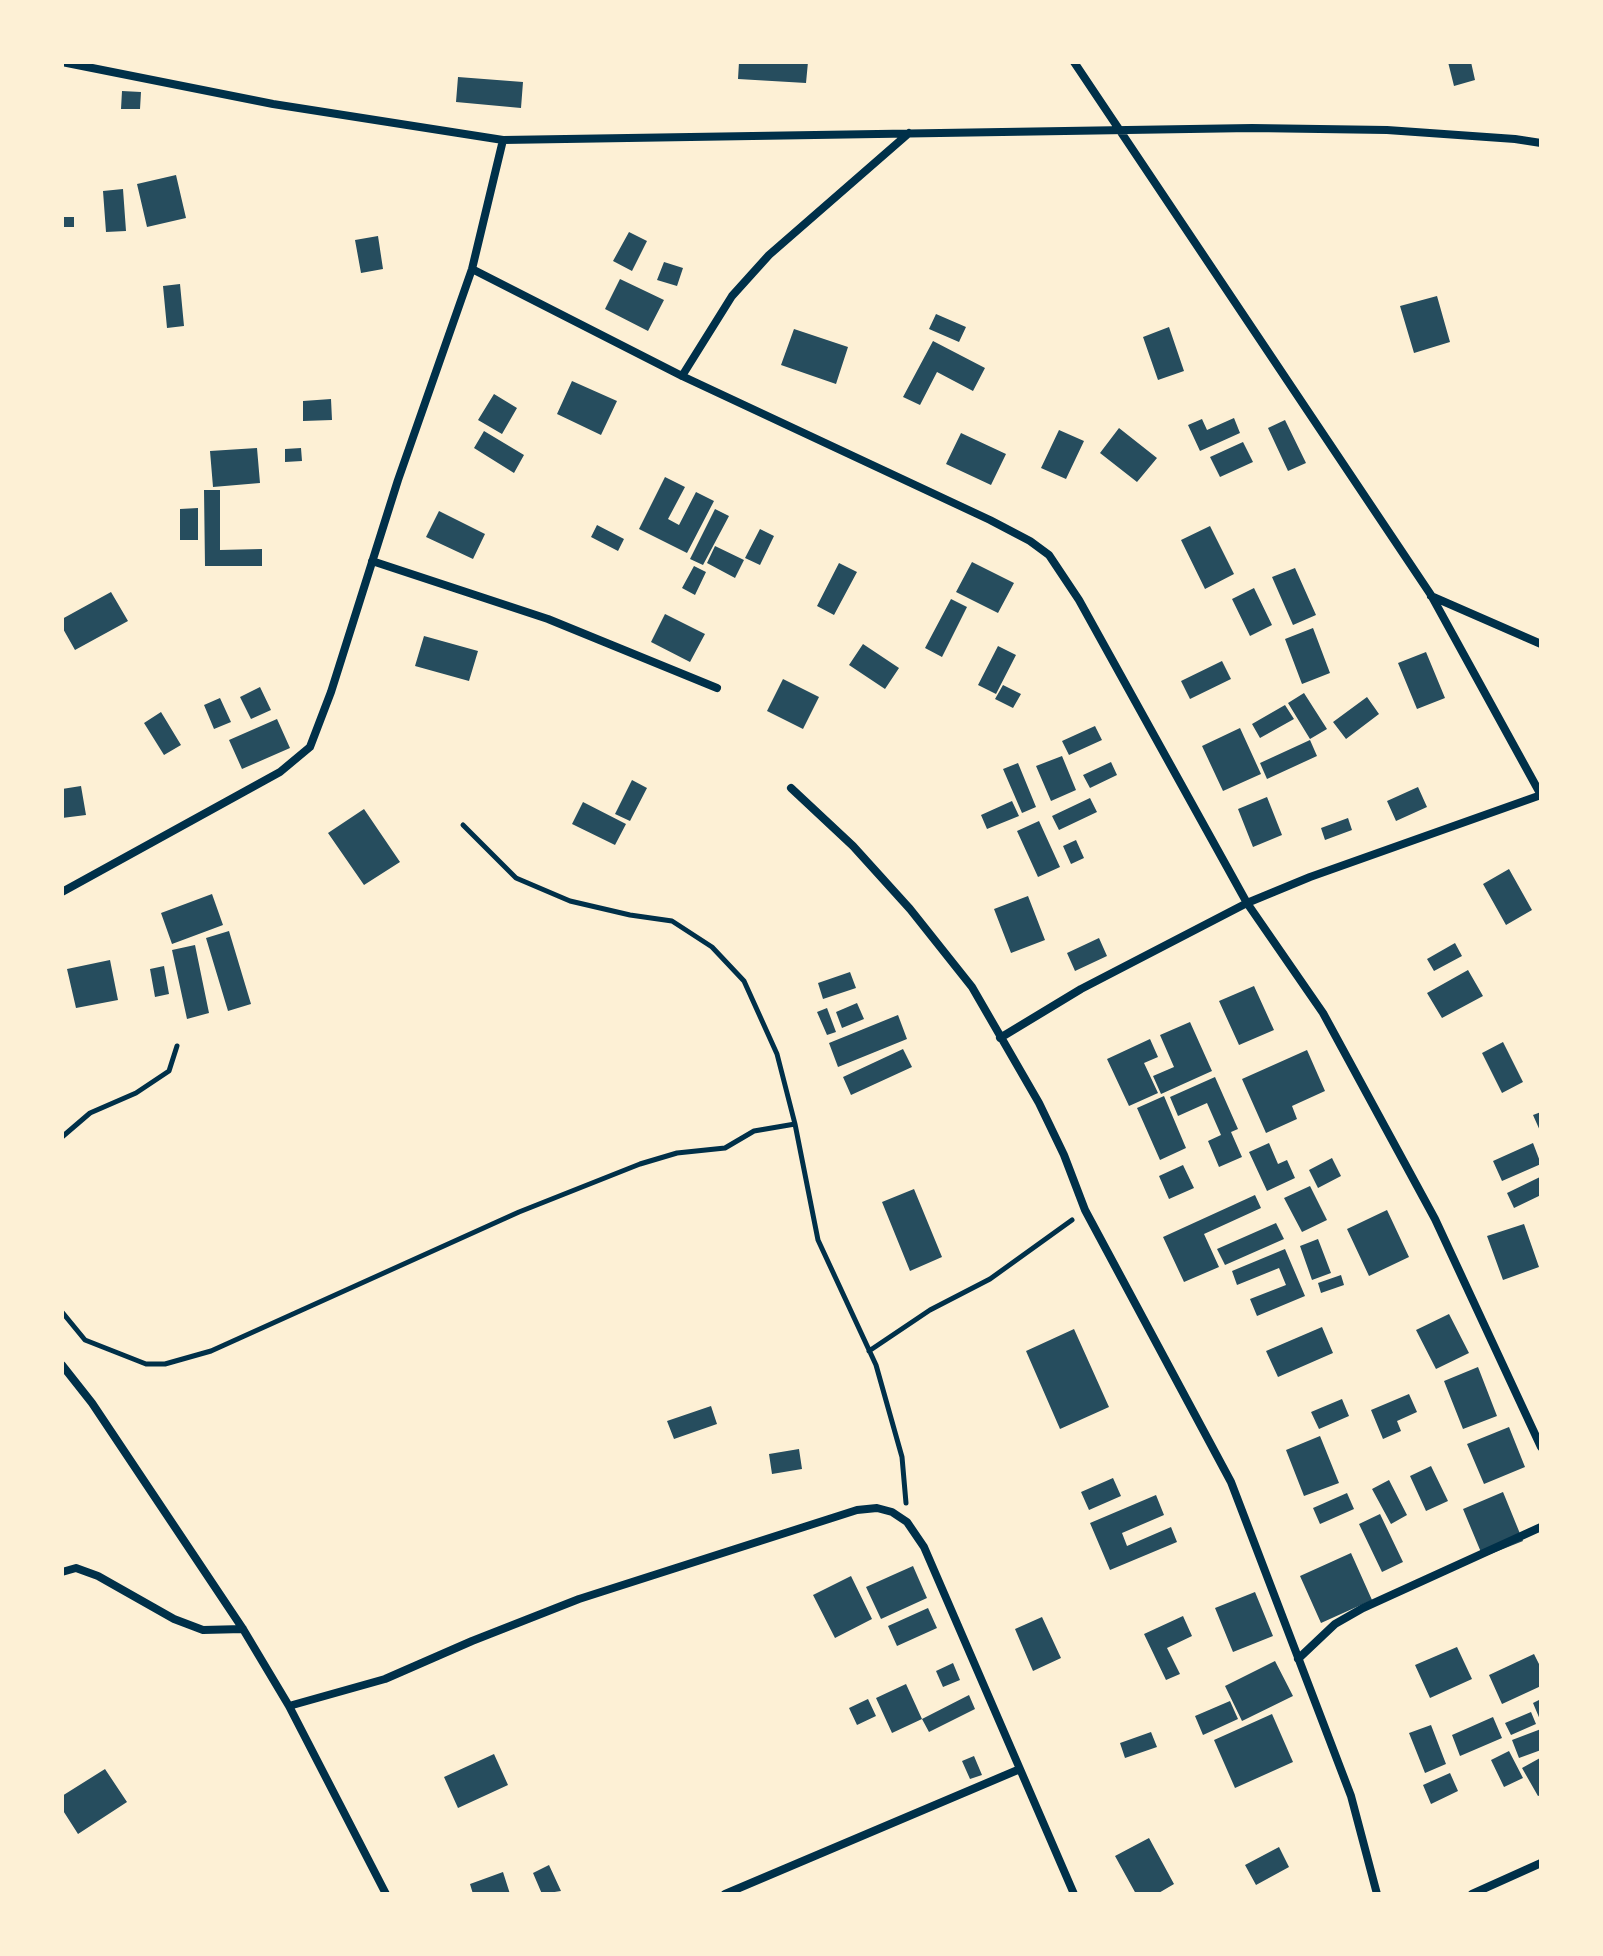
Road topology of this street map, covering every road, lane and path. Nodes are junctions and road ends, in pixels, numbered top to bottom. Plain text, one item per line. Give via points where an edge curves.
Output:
1 (62, 62) edge
2 (1074, 62) edge
3 (1117, 130) junction
4 (909, 133) junction
5 (503, 140) junction
6 (1541, 143) edge
7 (472, 269) junction
8 (682, 376) junction
9 (372, 561) junction
10 (1431, 595) junction
11 (1541, 644) edge
12 (717, 688) dead end
13 (791, 788) dead end
14 (1541, 795) edge
15 (463, 825) dead end
16 (62, 892) edge
17 (1247, 903) junction
18 (1000, 1038) junction
19 (177, 1046) dead end
20 (795, 1124) junction
21 (62, 1137) edge
22 (1085, 1210) junction
23 (62, 1312) edge
24 (869, 1351) junction
25 (62, 1365) edge
26 (1541, 1447) edge
27 (907, 1522) junction
28 (1541, 1527) edge
29 (62, 1572) edge
30 (243, 1629) junction
31 (1298, 1659) junction
32 (289, 1706) junction
33 (1020, 1769) junction
34 (1541, 1863) edge
35 (386, 1894) edge
36 (725, 1894) edge
37 (1074, 1894) edge
38 (1377, 1894) edge
39 (1472, 1894) edge

1 - 5 street via 273,104
2 - 3 street
3 - 4 street
3 - 6 street via 1387,130
3 - 10 street
4 - 5 street
4 - 8 street via 769,255 732,296
5 - 7 street
7 - 8 street
7 - 9 street
8 - 17 street via 990,520 1049,555
9 - 12 street via 548,619
9 - 16 street via 310,747 280,772
10 - 11 street
10 - 14 street
13 - 18 street via 910,909 972,987
14 - 17 street
15 - 20 path via 516,878 570,901 672,921 712,947 744,981 777,1054
17 - 18 street via 1081,989
17 - 26 street via 1323,1013 1435,1219
18 - 22 street via 1039,1103
19 - 21 path via 169,1071 90,1113
20 - 23 path via 754,1131 725,1148 640,1164 505,1218 211,1351 165,1364 146,1364 85,1340
20 - 24 path via 818,1240
22 - 24 path via 990,1279 930,1310
22 - 31 street via 1231,1482
24 - 27 path via 902,1457
25 - 30 street
27 - 32 street via 877,1508 857,1510 579,1599 385,1679
27 - 33 street via 924,1547
28 - 31 street via 1363,1608 1335,1624
29 - 30 street via 76,1568 98,1576 203,1630
30 - 32 street
31 - 38 street via 1351,1796
32 - 35 street
33 - 36 street
33 - 37 street
34 - 39 street

